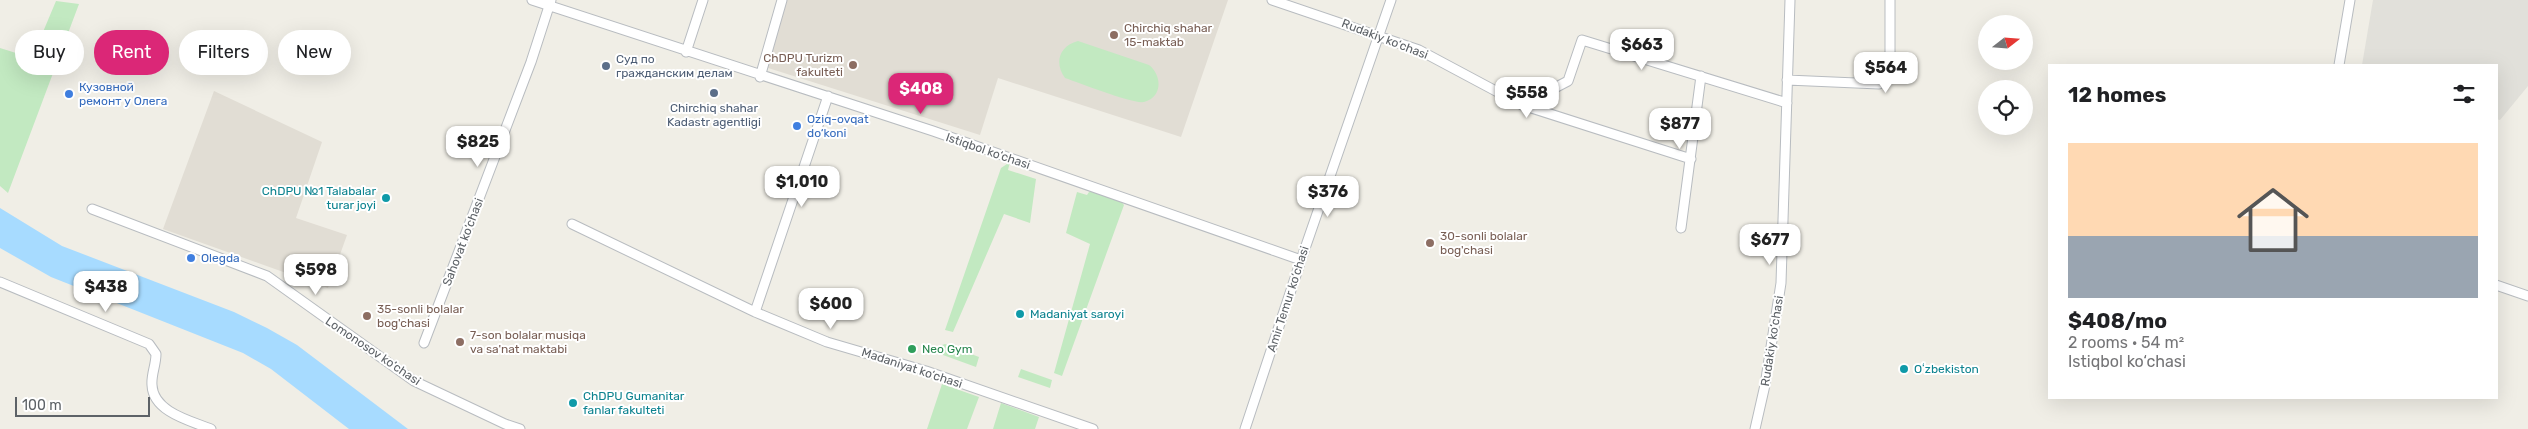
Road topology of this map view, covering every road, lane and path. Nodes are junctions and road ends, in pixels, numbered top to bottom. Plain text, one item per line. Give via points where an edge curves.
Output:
1 (532, 0) edge
2 (703, 0) edge
3 (782, 0) edge
4 (1272, 0) edge
5 (1391, 0) edge
6 (1790, 0) edge
7 (1890, 0) edge
8 (2350, 0) edge
9 (550, 3) edge
10 (1380, 36) junction
11 (686, 52) junction
12 (2339, 64) edge
13 (760, 76) junction
14 (1701, 76) junction
15 (1787, 80) junction
16 (828, 96) junction
17 (1787, 103) junction
18 (1522, 105) junction
19 (1691, 159) junction
20 (92, 209) dead end
21 (572, 224) dead end
22 (1681, 228) dead end
23 (1301, 260) junction
24 (0, 282) edge
25 (2498, 285) edge
26 (2528, 296) edge
27 (755, 312) junction
28 (424, 343) dead end
29 (211, 429) edge
30 (520, 429) edge
31 (1093, 429) edge
32 (1245, 429) edge
33 (1755, 429) edge

1 - 9 street, Istiqbol ko‘chasi
2 - 11 street
3 - 13 street
4 - 10 street, Rudakiy ko‘chasi
5 - 10 street, Amir Temur ko‘chasi
6 - 15 street, Rudakiy ko‘chasi
7 - 15 street via 1890,70 1879,84
8 - 12 street
9 - 11 street, Istiqbol ko‘chasi
9 - 28 street, Sahovat ko‘chasi via 531,62
10 - 18 street, Rudakiy ko‘chasi via 1419,50
10 - 23 street, Amir Temur ko‘chasi
11 - 13 street, Istiqbol ko‘chasi
13 - 16 street, Istiqbol ko‘chasi
14 - 17 street
14 - 18 street via 1582,40 1568,82
14 - 19 street
15 - 17 street, Rudakiy ko‘chasi
16 - 23 street, Istiqbol ko‘chasi
16 - 27 street
17 - 33 street, Rudakiy ko‘chasi via 1781,283
18 - 19 street, Rudakiy ko‘chasi
19 - 22 street
20 - 30 street, Lomonosov ko‘chasi via 267,276 414,381
21 - 27 street, Madaniyat ko‘chasi
23 - 32 street, Amir Temur ko‘chasi
24 - 29 street via 150,344 156,354 151,383 155,397 169,410
25 - 26 street
27 - 31 street, Madaniyat ko‘chasi via 827,342 926,371

